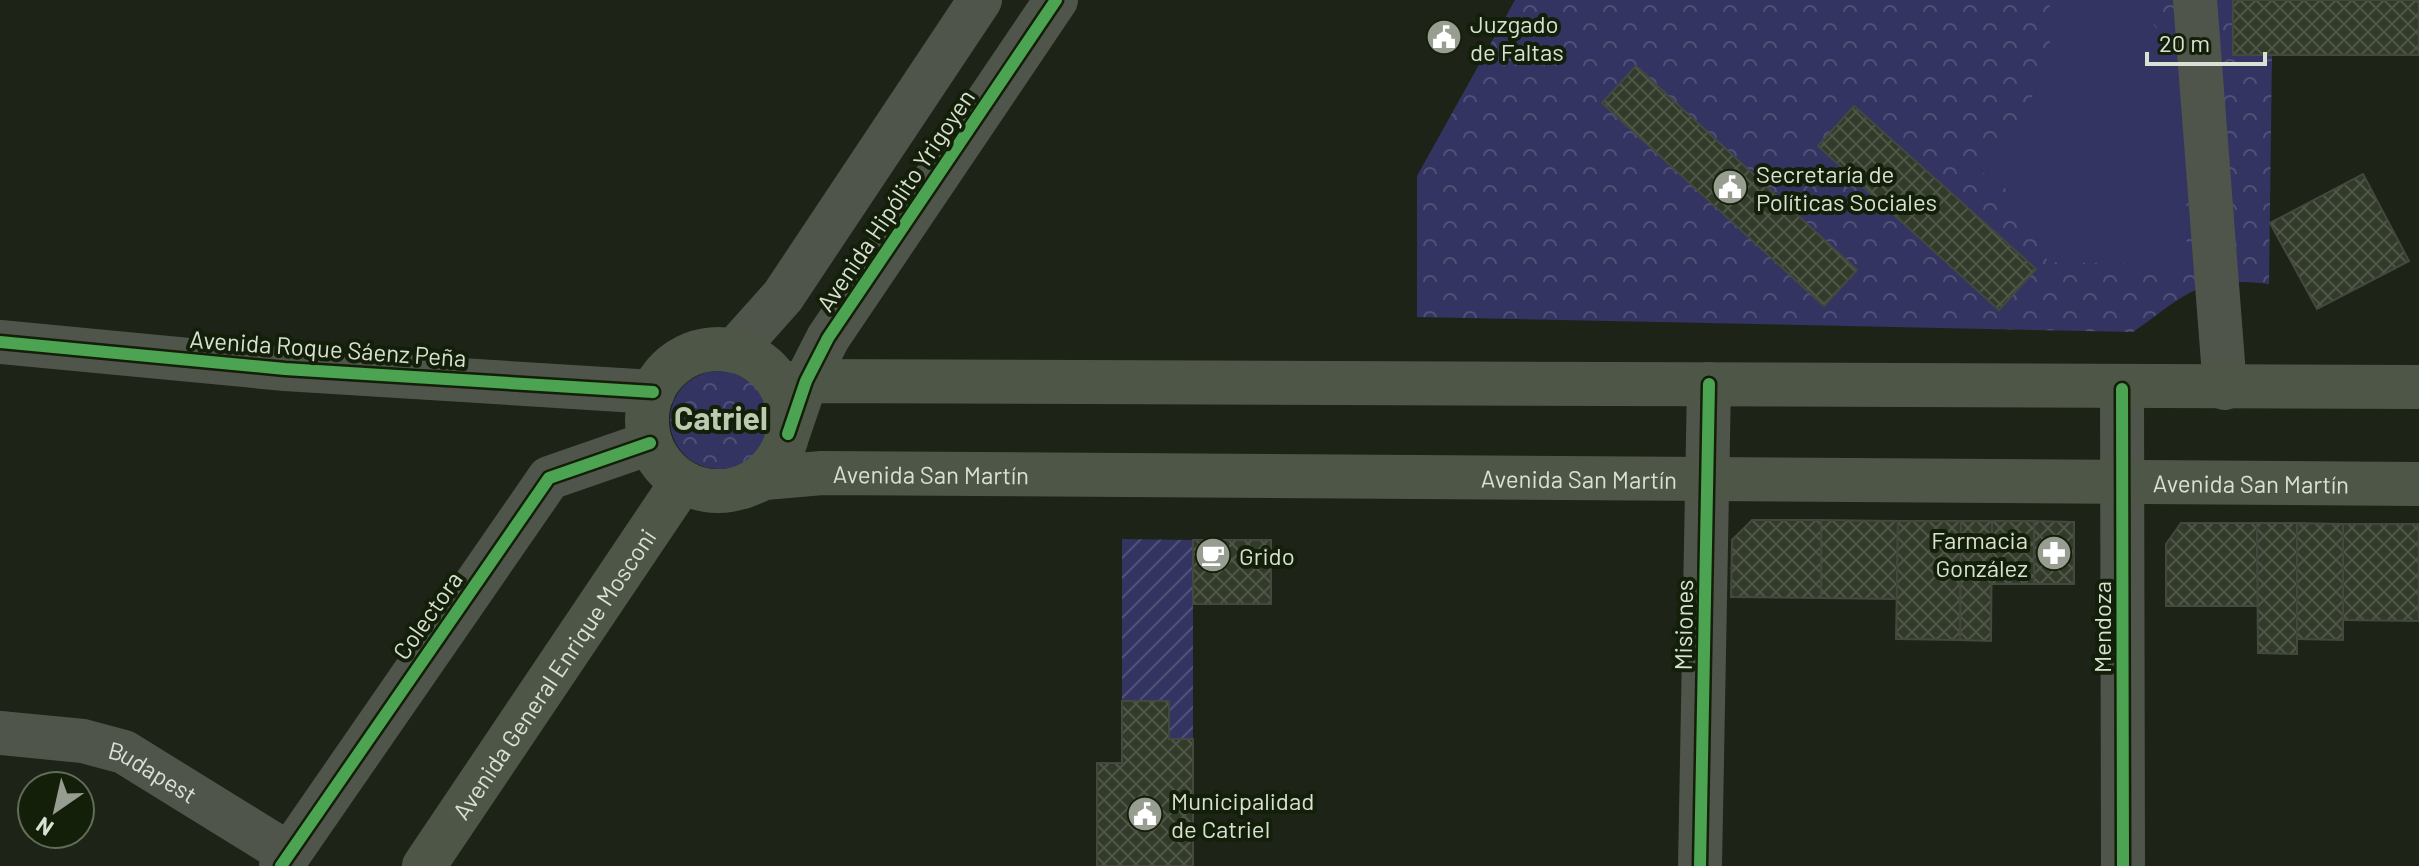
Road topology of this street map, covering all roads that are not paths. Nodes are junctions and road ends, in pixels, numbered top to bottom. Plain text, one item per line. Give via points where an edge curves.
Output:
1 (980, 0) edge
2 (1056, 0) edge
3 (2195, 0) edge
4 (0, 342) edge
5 (734, 351) junction
6 (793, 383) junction
7 (1709, 384) junction
8 (2419, 387) edge
9 (2225, 388) junction
10 (2122, 389) junction
11 (653, 392) junction
12 (650, 443) junction
13 (1708, 479) junction
14 (682, 482) junction
15 (2123, 482) junction
16 (2419, 484) edge
17 (743, 487) junction
18 (0, 733) edge
19 (285, 860) edge
20 (424, 866) edge
21 (1700, 866) edge
22 (2123, 866) edge

1 - 5 street, Avenida Hipólito Yrigoyen via 783,296
2 - 6 street, Avenida Hipólito Yrigoyen
3 - 9 street
4 - 11 street, Avenida Roque Sáenz Peña via 285,369
5 - 6 main road
5 - 11 main road via 700,351 680,360
6 - 7 main road
6 - 17 main road via 780,457
7 - 10 main road
7 - 13 street, Misiones
8 - 9 main road
9 - 10 main road
10 - 15 street, Mendoza
11 - 12 main road via 647,411
12 - 14 main road via 668,472
12 - 19 street, Colectora via 549,478
13 - 15 main road, Avenida San Martín
13 - 17 main road, Avenida San Martín via 822,473 765,478
13 - 21 street, Misiones
14 - 17 main road, Avenida San Martín via 722,492
14 - 20 main road, Avenida General Enrique Mosconi
15 - 16 main road, Avenida San Martín
15 - 22 street, Mendoza
18 - 19 street, Budapest via 83,741 124,752

